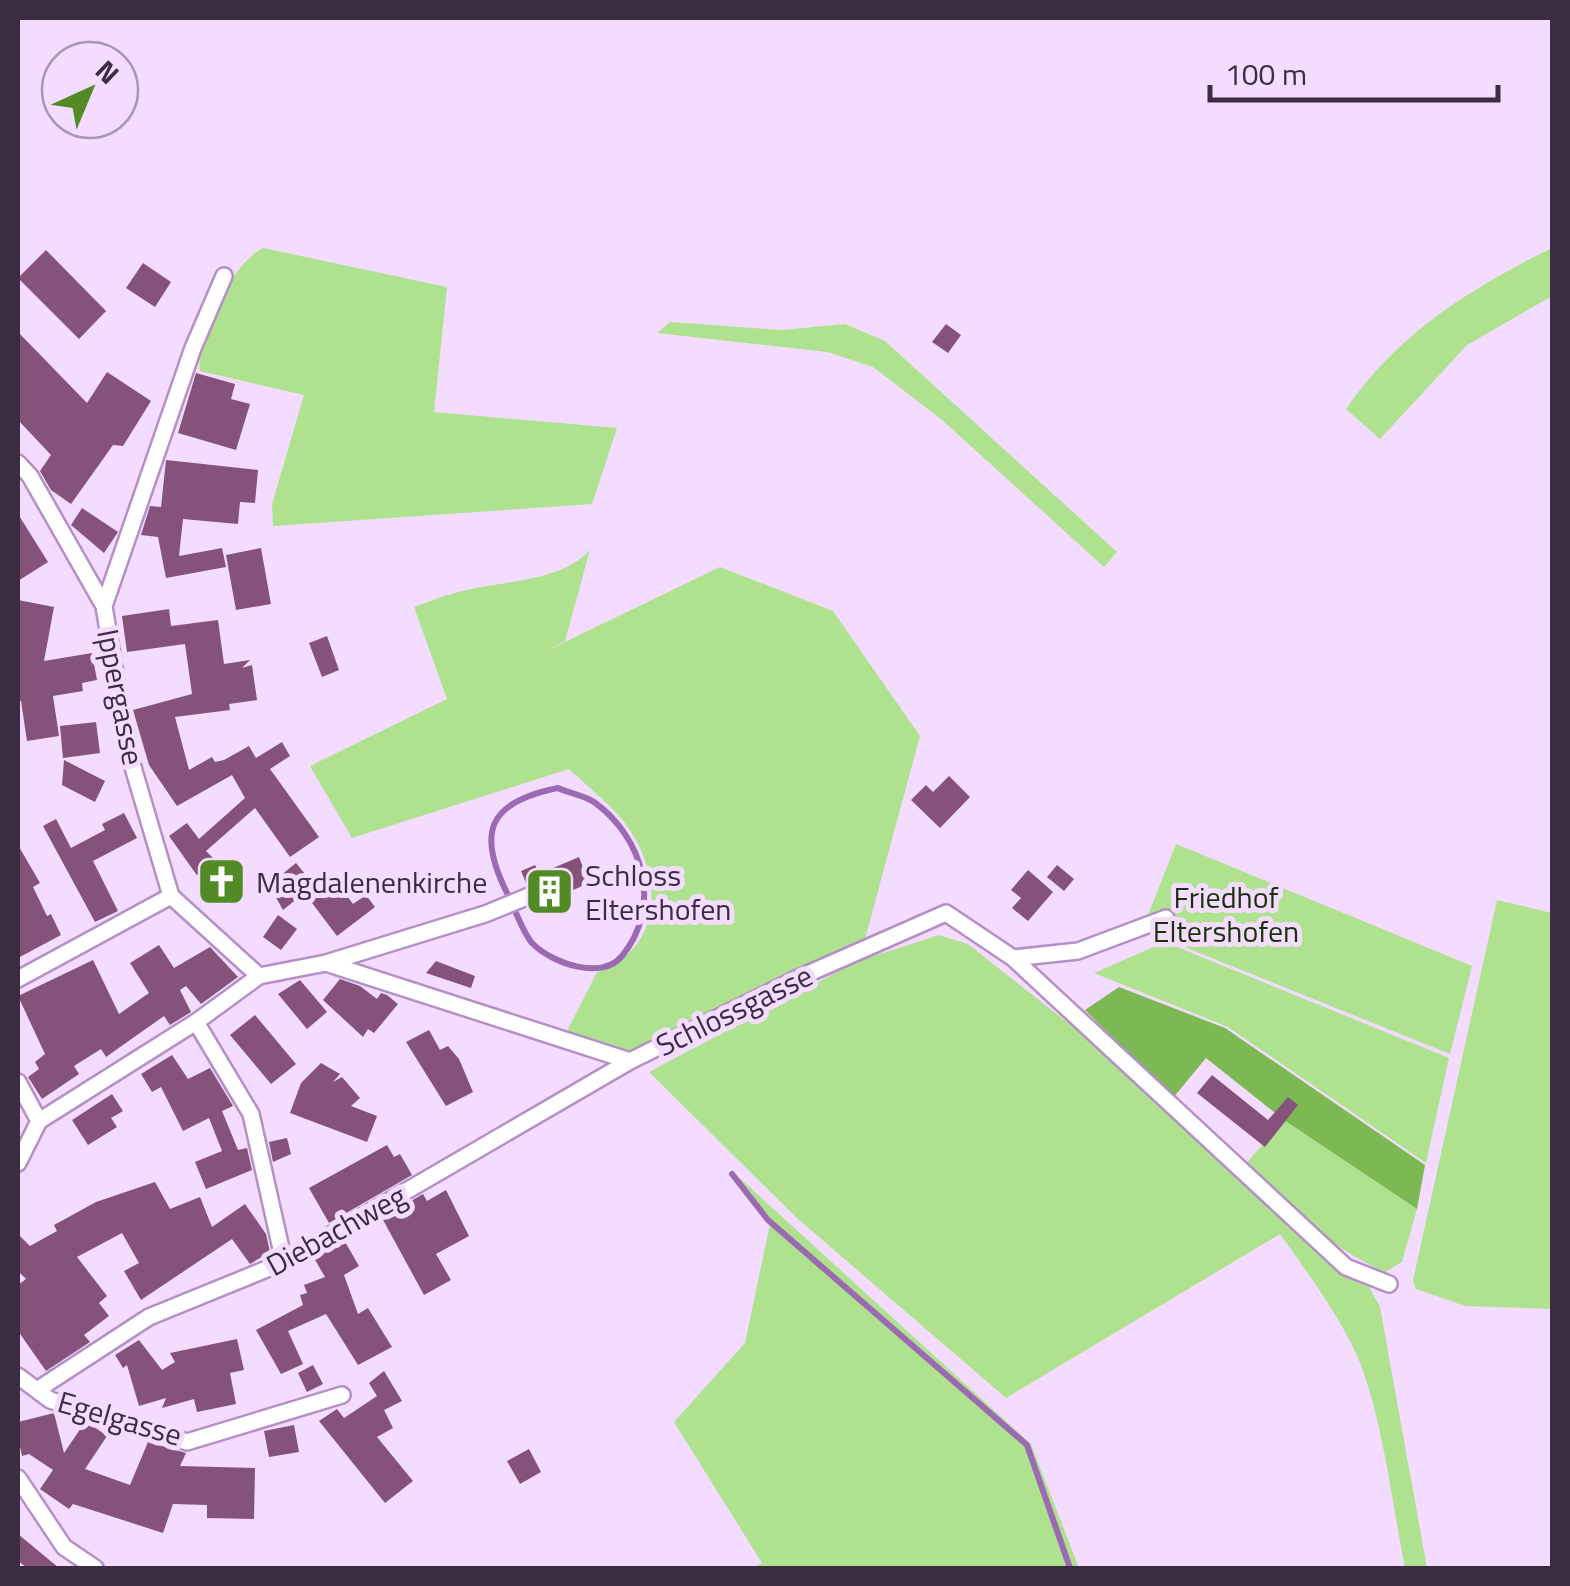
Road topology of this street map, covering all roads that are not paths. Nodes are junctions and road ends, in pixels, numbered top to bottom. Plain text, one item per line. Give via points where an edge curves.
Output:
1 (224, 276) dead end
2 (18, 463) edge
3 (104, 606) junction
4 (171, 896) junction
5 (524, 898) dead end
6 (1166, 918) dead end
7 (1014, 958) junction
8 (326, 963) junction
9 (259, 976) junction
10 (18, 979) edge
11 (196, 1022) junction
12 (630, 1061) junction
13 (18, 1082) edge
14 (39, 1121) junction
15 (18, 1163) edge
16 (284, 1262) junction
17 (1389, 1284) dead end
18 (18, 1376) edge
19 (37, 1390) junction
20 (342, 1395) dead end
21 (18, 1478) edge
22 (95, 1568) edge

1 - 3 street, Ippergasse via 192,348
2 - 3 street
3 - 4 street, Ippergasse via 127,746
4 - 9 street
4 - 10 street
5 - 8 street
6 - 7 street via 1078,951
7 - 12 street, Schlossgasse via 946,913
7 - 17 street, Schlossgasse via 1346,1267
8 - 9 street, Schlossgasse
8 - 12 street, Schlossgasse
9 - 11 street, Schlossgasse
11 - 14 street, Schlossgasse
11 - 16 street via 251,1114
12 - 16 street, Diebachweg
13 - 14 street
14 - 15 street
16 - 19 street, Diebachweg via 149,1317
18 - 19 street, Egelgasse
19 - 20 street, Egelgasse via 50,1400 187,1442
21 - 22 street via 64,1547

